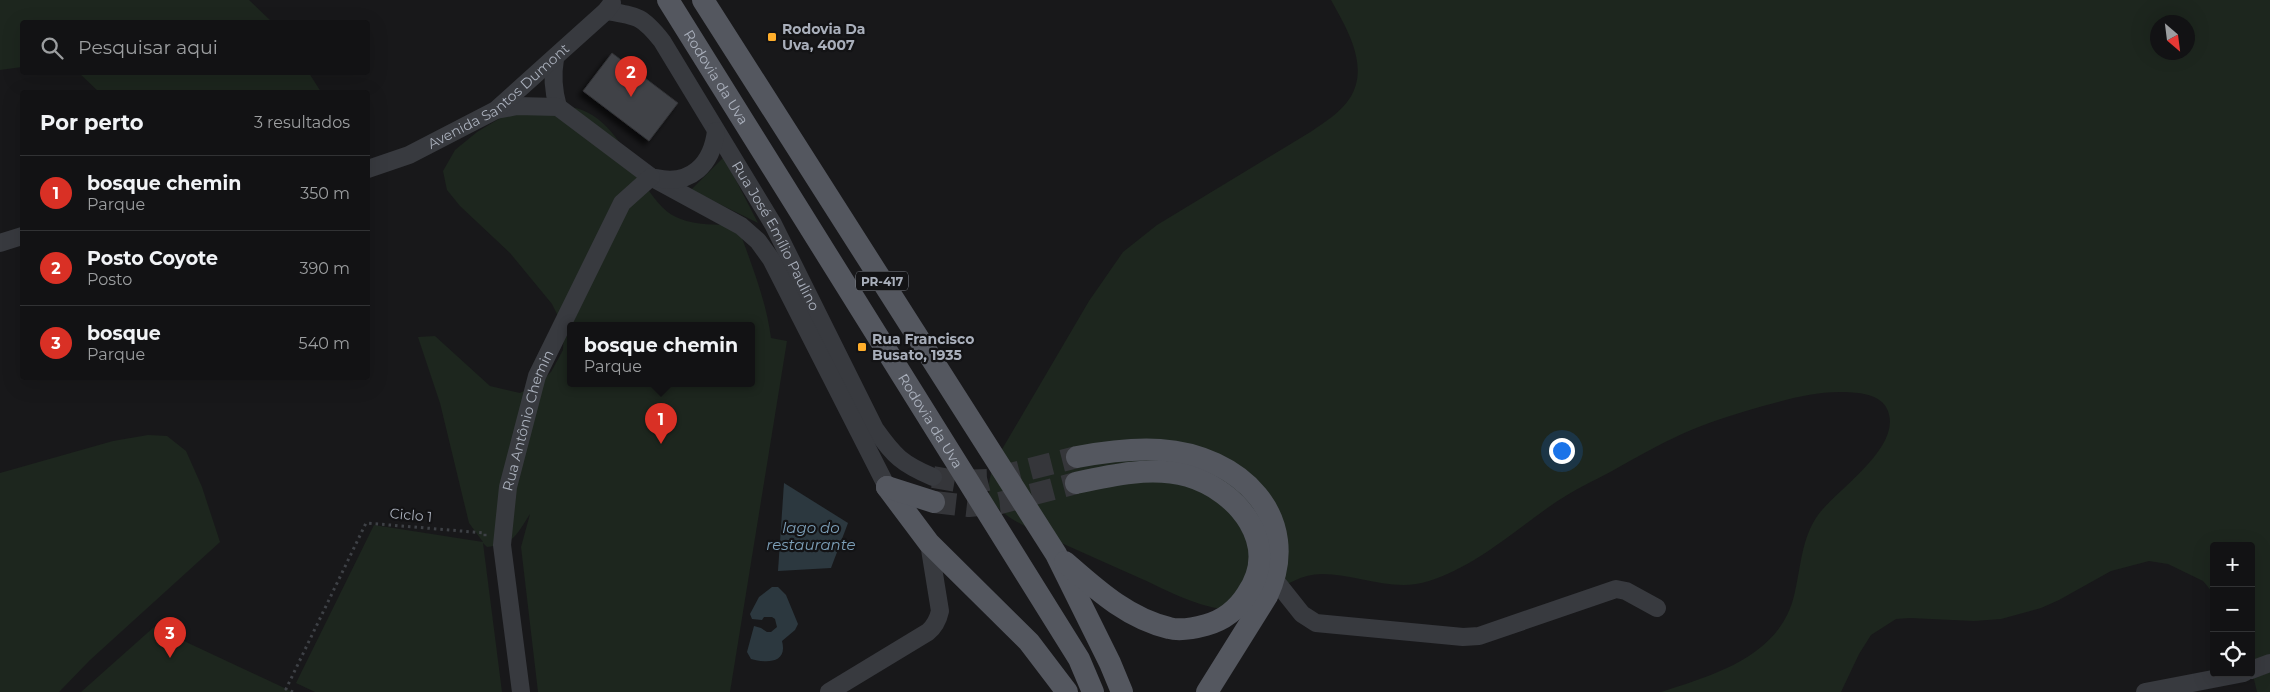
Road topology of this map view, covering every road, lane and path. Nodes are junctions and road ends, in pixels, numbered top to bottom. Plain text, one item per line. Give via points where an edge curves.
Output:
1 (668, 0) edge
2 (704, 0) edge
3 (610, 5) edge
4 (555, 59) junction
5 (558, 107) junction
6 (496, 110) junction
7 (716, 131) junction
8 (370, 168) edge
9 (651, 176) junction
10 (20, 237) edge
11 (0, 242) edge
12 (1076, 457) tunnel mouth
13 (933, 477) tunnel mouth
14 (1076, 483) tunnel mouth
15 (887, 487) junction
16 (934, 502) tunnel mouth
17 (486, 543) dead end
18 (929, 543) junction
19 (1056, 554) junction
20 (1275, 580) junction
21 (1657, 608) dead end
22 (2270, 663) edge
23 (2255, 669) edge
24 (2223, 677) edge
25 (293, 692) edge
26 (521, 692) edge
27 (829, 692) edge
28 (1067, 692) edge
29 (1093, 692) edge
30 (1122, 692) edge
31 (1207, 692) edge
32 (2145, 692) edge

1 - 29 main road, Rodovia da Uva / PR-417 via 1079,659
2 - 19 main road, PR-417
3 - 4 street, Avenida Santos Dumont
3 - 7 street, Rua José Emílio Paulino via 647,22 662,40
4 - 5 street via 552,75
4 - 6 street, Avenida Santos Dumont
5 - 6 street via 517,106
5 - 9 street, Rua José Emílio Paulino
6 - 8 street, Avenida Santos Dumont via 409,155
7 - 9 street via 714,147 696,172 682,179 666,180
7 - 13 street, Rua José Emílio Paulino via 772,224 875,428 892,453 910,467
9 - 15 street, Rua José Emílio Paulino via 741,226 758,241 771,259
9 - 26 street, Rua Antônio Chemin via 622,203 537,376 508,487 502,545
10 - 11 street
12 - 20 main road via 1118,450 1162,450 1201,457 1230,470 1258,494 1275,524 1279,561
14 - 19 main road via 1116,474 1154,472 1188,476 1215,488 1239,506 1255,530 1260,560 1253,586 1238,608 1216,622 1170,629 1120,607
15 - 16 main road
15 - 18 main road
17 - 25 path, Ciclo 1 via 485,533 366,523 286,689
18 - 27 street via 939,619 928,632
18 - 28 main road via 1030,642
19 - 30 main road, PR-417
20 - 21 street via 1302,614 1316,623 1463,638 1487,633 1616,589
20 - 31 main road
22 - 23 street
24 - 32 street

